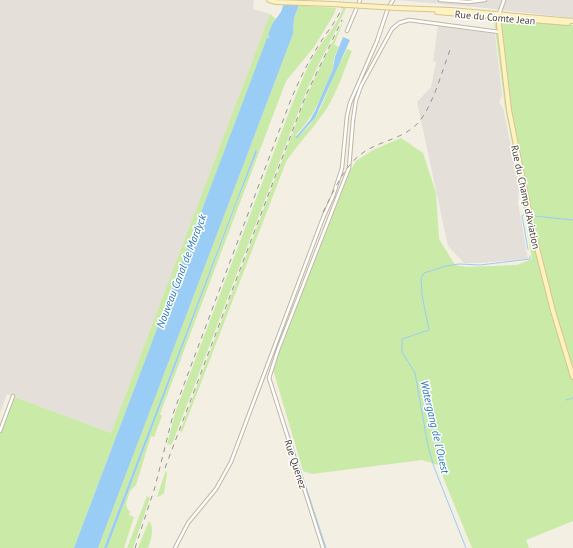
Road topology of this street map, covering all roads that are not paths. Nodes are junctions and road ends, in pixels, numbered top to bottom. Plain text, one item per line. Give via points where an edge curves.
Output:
1 (269, 0) edge
2 (360, 0) edge
3 (393, 0) edge
4 (440, 0) edge
5 (486, 0) edge
6 (504, 0) edge
7 (321, 2) edge
8 (499, 16) junction
9 (573, 22) edge
10 (347, 31) dead end
11 (500, 32) junction
12 (573, 377) edge
13 (13, 396) dead end
14 (0, 431) edge
15 (175, 548) edge
16 (323, 548) edge

1 - 7 street, Rue du Comte Jean
2 - 10 street
3 - 15 street via 350,103 343,163 337,186 231,462 216,489 188,523
4 - 5 street
6 - 8 street
7 - 8 street, Rue du Comte Jean, bridge
8 - 9 street, Rue du Comte Jean
8 - 11 street, Rue du Champ d'Aviation
11 - 12 street, Rue du Champ d'Aviation via 510,116 535,240
11 - 16 street, Rue Quenez via 406,20 399,23 393,27 356,100 348,171 269,375
13 - 14 street

